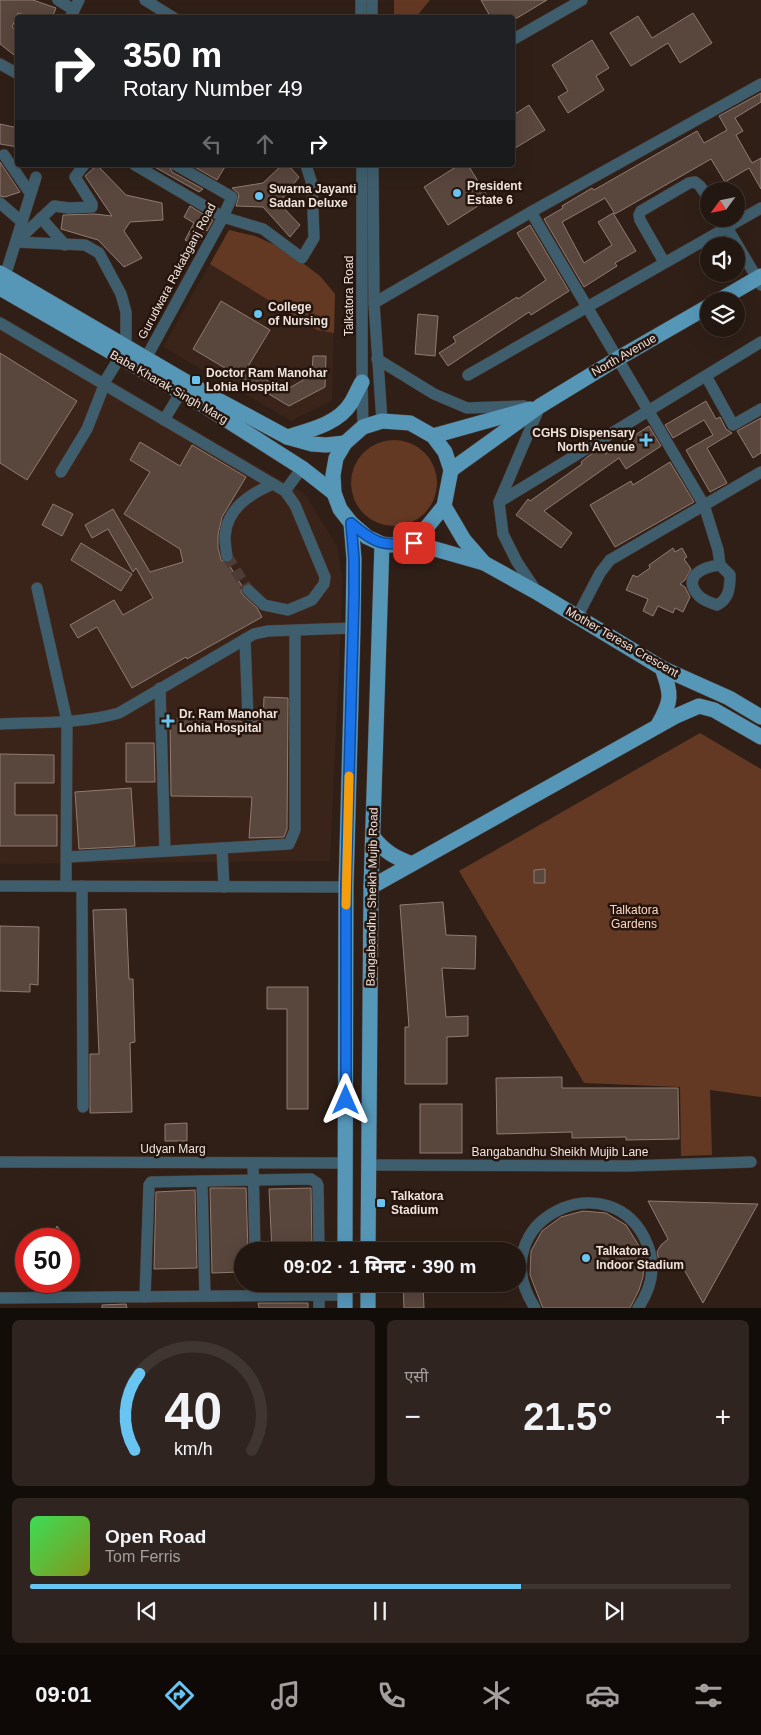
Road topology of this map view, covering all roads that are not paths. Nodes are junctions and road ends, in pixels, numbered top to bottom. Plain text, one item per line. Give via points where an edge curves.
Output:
1 (58, 0) edge
2 (145, 0) edge
3 (361, 0) edge
4 (372, 0) edge
5 (582, 0) edge
6 (74, 9) edge
7 (169, 15) edge
8 (361, 15) edge
9 (372, 15) edge
10 (515, 38) edge
11 (0, 64) edge
12 (15, 72) edge
13 (761, 84) edge
14 (4, 155) dead end
15 (82, 167) edge
16 (138, 167) edge
17 (180, 167) edge
18 (307, 167) edge
19 (362, 167) edge
20 (373, 167) edge
21 (36, 177) dead end
22 (700, 186) edge
23 (30, 193) junction
24 (0, 203) edge
25 (761, 208) edge
26 (531, 212) junction
27 (745, 214) edge
28 (223, 217) junction
29 (41, 218) junction
30 (22, 222) junction
31 (716, 228) edge
32 (727, 228) edge
33 (16, 242) junction
34 (65, 244) junction
35 (664, 262) junction
36 (2, 279) edge
37 (760, 280) edge
38 (736, 292) edge
39 (374, 303) junction
40 (587, 307) junction
41 (700, 311) edge
42 (0, 323) edge
43 (761, 342) edge
44 (123, 352) junction
45 (146, 358) junction
46 (377, 358) junction
47 (617, 359) junction
48 (468, 375) dead end
49 (706, 376) junction
50 (362, 382) junction
51 (105, 386) junction
52 (182, 392) junction
53 (540, 406) junction
54 (761, 409) edge
55 (648, 411) junction
56 (164, 420) junction
57 (382, 421) junction
58 (363, 427) junction
59 (433, 436) junction
60 (288, 437) junction
61 (345, 443) junction
62 (302, 468) junction
63 (451, 470) junction
64 (62, 472) dead end
65 (761, 472) edge
66 (273, 484) junction
67 (285, 491) junction
68 (334, 493) junction
69 (499, 502) junction
70 (704, 505) junction
71 (444, 506) junction
72 (351, 523) junction
73 (414, 543) junction
74 (382, 544) junction
75 (227, 556) tunnel mouth
76 (484, 563) junction
77 (720, 565) dead end
78 (37, 588) dead end
79 (248, 590) tunnel mouth
80 (538, 593) junction
81 (577, 616) junction
82 (353, 628) junction
83 (295, 631) junction
84 (245, 639) junction
85 (662, 668) junction
86 (160, 688) junction
87 (761, 717) edge
88 (248, 718) dead end
89 (67, 721) junction
90 (0, 724) edge
91 (658, 726) junction
92 (761, 737) edge
93 (373, 836) junction
94 (222, 848) junction
95 (165, 851) junction
96 (67, 857) junction
97 (412, 864) junction
98 (0, 886) edge
99 (66, 886) junction
100 (82, 886) junction
101 (224, 887) junction
102 (346, 887) junction
103 (371, 887) junction
104 (83, 1107) dead end
105 (0, 1162) edge
106 (751, 1162) dead end
107 (253, 1163) junction
108 (345, 1163) junction
109 (369, 1165) junction
110 (202, 1181) junction
111 (253, 1181) junction
112 (255, 1242) edge
113 (319, 1242) edge
114 (345, 1242) edge
115 (368, 1242) edge
116 (239, 1292) edge
117 (319, 1292) edge
118 (332, 1292) edge
119 (368, 1292) edge
120 (526, 1294) junction
121 (345, 1295) edge
122 (205, 1296) junction
123 (145, 1297) junction
124 (0, 1298) edge
125 (177, 1302) edge
126 (19, 1303) edge
127 (319, 1308) edge
128 (368, 1308) edge
129 (527, 1308) edge
130 (535, 1308) edge
131 (638, 1308) edge

1 - 6 street
2 - 7 street
3 - 8 street
4 - 9 street
5 - 10 street
11 - 12 street
13 - 26 street
14 - 23 street
15 - 29 street via 74,177 92,207 54,206
16 - 28 street
17 - 28 street, Gurudwara Rakabganj Road via 232,197
18 - 28 street via 312,184 314,238 302,258 263,229
19 - 50 street, Talkatora Road
20 - 39 street, Talkatora Road
21 - 23 street
22 - 35 street via 695,182 689,183 639,215
23 - 30 street
24 - 30 street
25 - 27 street
26 - 39 street
26 - 40 street
28 - 45 street, Gurudwara Rakabganj Road
29 - 33 street
29 - 34 street
30 - 33 street
31 - 35 street
32 - 37 street
33 - 34 street
33 - 36 street
34 - 44 street via 85,245 98,253 121,294 126,312
35 - 40 street
36 - 44 main road, Baba Kharak Singh Marg
37 - 38 main road
39 - 46 street, Talkatora Road
40 - 47 street
40 - 48 street
41 - 47 main road, North Avenue
42 - 51 street
43 - 49 street
44 - 45 main road, Baba Kharak Singh Marg
44 - 51 street
44 - 52 main road, Baba Kharak Singh Marg
45 - 60 main road, Baba Kharak Singh Marg
46 - 53 street via 434,394 466,408
46 - 57 street, Talkatora Road
47 - 53 main road, North Avenue
47 - 55 street
49 - 54 street via 733,425
49 - 55 street
50 - 58 street, Talkatora Road
50 - 60 main road via 351,404 335,420
51 - 56 street
51 - 64 street via 87,429
52 - 56 street
52 - 62 main road, Baba Kharak Singh Marg
53 - 59 main road, North Avenue
53 - 63 main road, North Avenue
53 - 69 street
55 - 69 street
55 - 70 street
56 - 66 street
57 - 58 main road
57 - 59 main road via 410,423
58 - 61 main road
59 - 63 main road via 445,452
60 - 61 main road, Baba Kharak Singh Marg via 312,444
61 - 68 main road via 336,458
62 - 67 street
62 - 68 main road, Baba Kharak Singh Marg
63 - 71 main road
65 - 70 street
66 - 67 street
66 - 75 street via 254,492 228,521 225,536
67 - 79 street via 295,505 325,577 324,584 312,600 288,610 264,605
68 - 72 main road via 340,509
69 - 80 street via 503,534
70 - 77 street
70 - 81 street via 610,560
71 - 73 main road
71 - 76 main road, Mother Teresa Crescent via 464,540
72 - 74 main road
72 - 82 main road, Bangabandhu Sheikh Mujib Road
73 - 74 main road
73 - 76 main road, Mother Teresa Crescent
74 - 93 main road, Bangabandhu Sheikh Mujib Road
76 - 80 main road, Mother Teresa Crescent
78 - 89 street
80 - 81 main road, Mother Teresa Crescent
81 - 85 main road, Mother Teresa Crescent
82 - 83 street
82 - 102 main road, Bangabandhu Sheikh Mujib Road
83 - 84 street via 268,631
83 - 94 street via 294,834 289,844
84 - 86 street
84 - 88 street
85 - 87 main road, Mother Teresa Crescent via 729,698
85 - 91 main road via 669,686 669,705
86 - 89 street via 119,713
86 - 95 street
89 - 90 street
89 - 96 street
91 - 92 main road via 699,706 714,710
91 - 97 main road
93 - 97 main road via 388,853
93 - 103 main road, Bangabandhu Sheikh Mujib Road
94 - 95 street
94 - 101 street
95 - 96 street
96 - 99 street
97 - 103 main road
98 - 99 street
99 - 100 street
100 - 101 street
100 - 104 street
101 - 102 street
102 - 108 main road, Bangabandhu Sheikh Mujib Road
103 - 109 main road, Bangabandhu Sheikh Mujib Road
105 - 107 street, Udyan Marg
106 - 109 street, Bangabandhu Sheikh Mujib Lane via 628,1166
107 - 108 street, Udyan Marg
107 - 111 street
108 - 114 main road, Bangabandhu Sheikh Mujib Road
109 - 115 main road, Bangabandhu Sheikh Mujib Road
110 - 111 street
110 - 122 street
110 - 123 street via 155,1181 149,1185
111 - 112 street
111 - 113 street via 311,1179 317,1183
116 - 122 street
117 - 127 street
118 - 121 street
119 - 128 main road
120 - 129 street
120 - 130 street
120 - 131 street via 521,1274 523,1252 531,1233 546,1216 566,1206 588,1202 610,1206 629,1218 643,1235 651,1256 652,1277 646,1297
122 - 125 street
123 - 125 street
123 - 126 street
124 - 126 street

